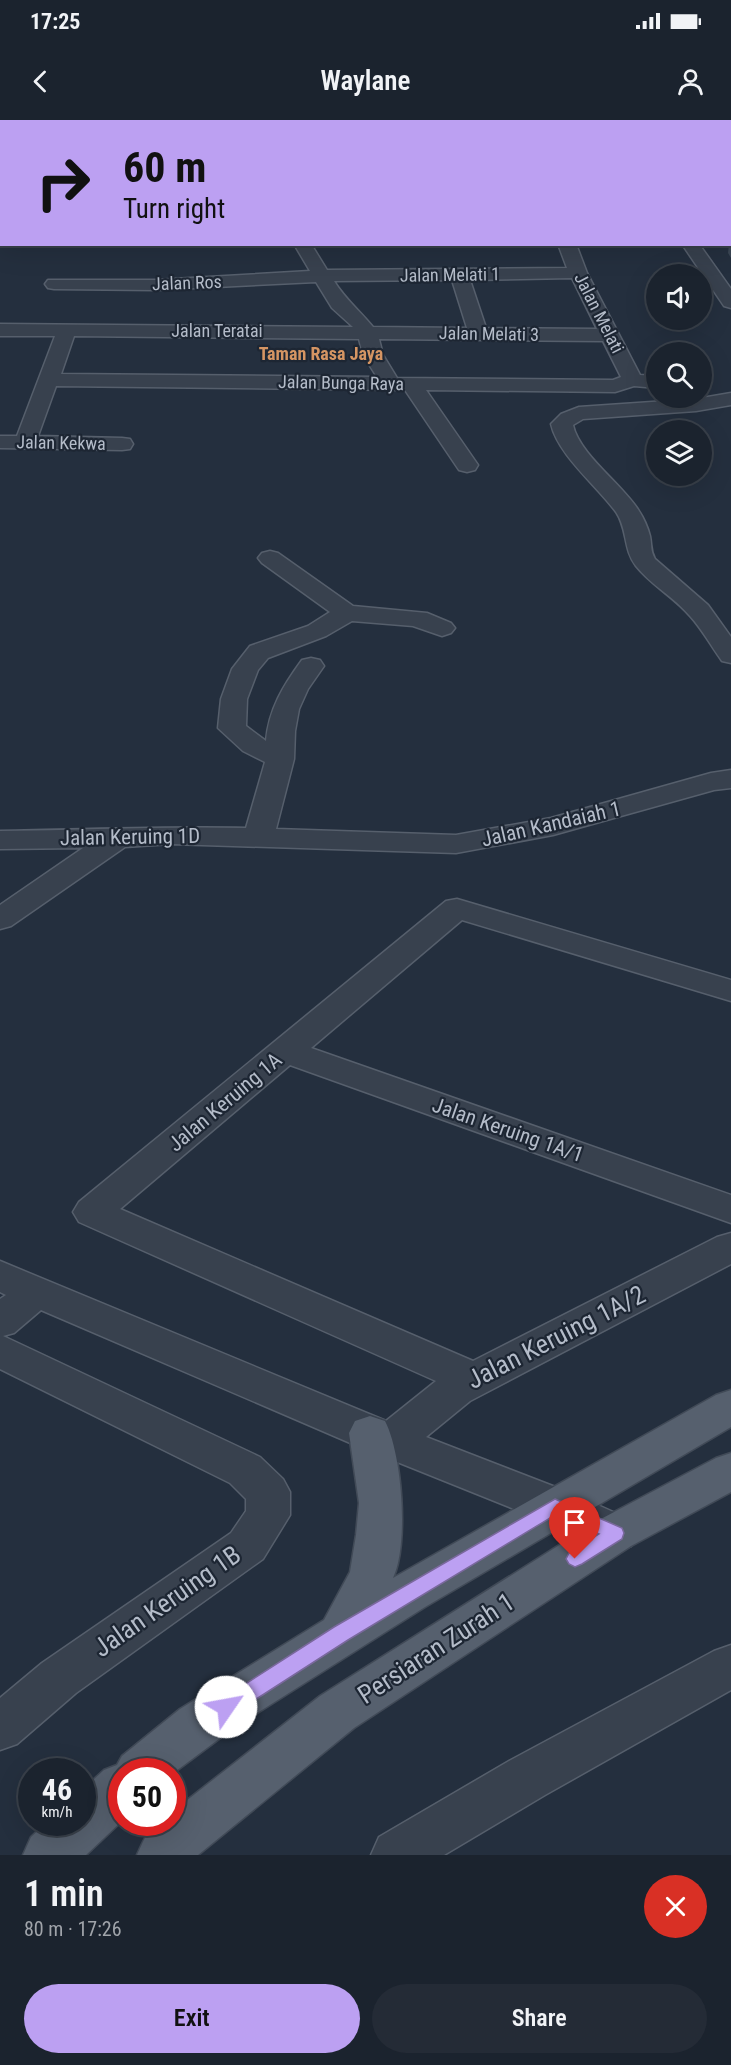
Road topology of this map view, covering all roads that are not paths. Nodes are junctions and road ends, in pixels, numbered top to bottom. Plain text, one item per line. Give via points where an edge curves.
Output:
1 (303, 246) edge
2 (568, 246) edge
3 (691, 246) edge
4 (579, 273) junction
5 (459, 274) junction
6 (321, 276) junction
7 (54, 284) dead end
8 (202, 284) junction
9 (731, 302) edge
10 (0, 330) edge
11 (67, 330) junction
12 (225, 331) junction
13 (257, 331) junction
14 (367, 332) junction
15 (478, 334) junction
16 (611, 335) junction
17 (49, 380) junction
18 (633, 380) junction
19 (646, 381) edge
20 (280, 382) junction
21 (401, 384) junction
22 (721, 399) edge
23 (0, 442) edge
24 (25, 442) junction
25 (123, 444) dead end
26 (467, 465) dead end
27 (270, 558) dead end
28 (347, 613) junction
29 (442, 628) dead end
30 (731, 655) edge
31 (311, 666) dead end
32 (280, 759) junction
33 (731, 779) edge
34 (259, 837) junction
35 (117, 839) junction
36 (0, 840) edge
37 (0, 919) edge
38 (731, 991) edge
39 (285, 1051) junction
40 (731, 1209) edge
41 (731, 1247) edge
42 (18, 1284) edge
43 (0, 1322) edge
44 (0, 1351) edge
45 (473, 1379) junction
46 (731, 1407) edge
47 (380, 1437) junction
48 (731, 1471) edge
49 (555, 1506) junction
50 (615, 1533) junction
51 (341, 1634) junction
52 (727, 1672) edge
53 (0, 1728) edge
54 (154, 1758) edge
55 (108, 1800) edge
56 (49, 1855) edge
57 (162, 1855) edge
58 (397, 1855) edge

1 - 6 street
2 - 4 street, Jalan Melati
3 - 9 street
4 - 5 street, Jalan Melati 1
4 - 16 street, Jalan Melati
5 - 6 street, Jalan Melati 1
5 - 15 street
6 - 8 street, Jalan Ros
6 - 14 street via 339,304
7 - 8 street, Jalan Ros
8 - 12 street
10 - 11 street, Jalan Teratai
11 - 12 street, Jalan Teratai
11 - 17 street
12 - 13 street, Jalan Teratai
13 - 14 street, Jalan Teratai
13 - 20 street
14 - 15 street, Jalan Melati 3
14 - 21 street via 373,356
15 - 16 street, Jalan Melati 3
16 - 18 street, Jalan Melati
17 - 20 street, Jalan Bunga Raya
17 - 24 street
18 - 19 street, Jalan Bunga Raya
18 - 21 street, Jalan Bunga Raya via 615,386
20 - 21 street, Jalan Bunga Raya
21 - 26 street
22 - 30 street via 696,405 579,413 562,424 580,455 627,512 646,563 699,610
23 - 24 street, Jalan Kekwa
24 - 25 street, Jalan Kekwa
27 - 28 street
28 - 29 street via 413,618
28 - 32 street via 317,631 259,651 245,669 234,699 232,728
31 - 32 street via 287,700 280,732
32 - 34 street
33 - 34 street, Jalan Kandaiah 1 via 556,827 456,844
34 - 35 street, Jalan Keruing 1D via 171,835
35 - 36 street, Jalan Keruing 1D
35 - 37 street
38 - 39 street, Jalan Keruing 1A via 457,908
39 - 40 street, Jalan Keruing 1A/1
39 - 45 street, Jalan Keruing 1A via 92,1212
41 - 45 street, Jalan Keruing 1A/2
42 - 43 street
42 - 47 street
44 - 53 street, Jalan Keruing 1B via 245,1470 268,1492 268,1515 247,1546 59,1678
45 - 47 street, Jalan Keruing 1A/2
46 - 49 main road
47 - 49 street
47 - 51 main road via 381,1503 372,1574
48 - 50 main road, Persiaran Zurah 1
49 - 50 street
49 - 51 main road
50 - 57 main road, Persiaran Zurah 1 via 337,1712
51 - 54 main road via 168,1744
52 - 58 street via 527,1778
55 - 56 main road

